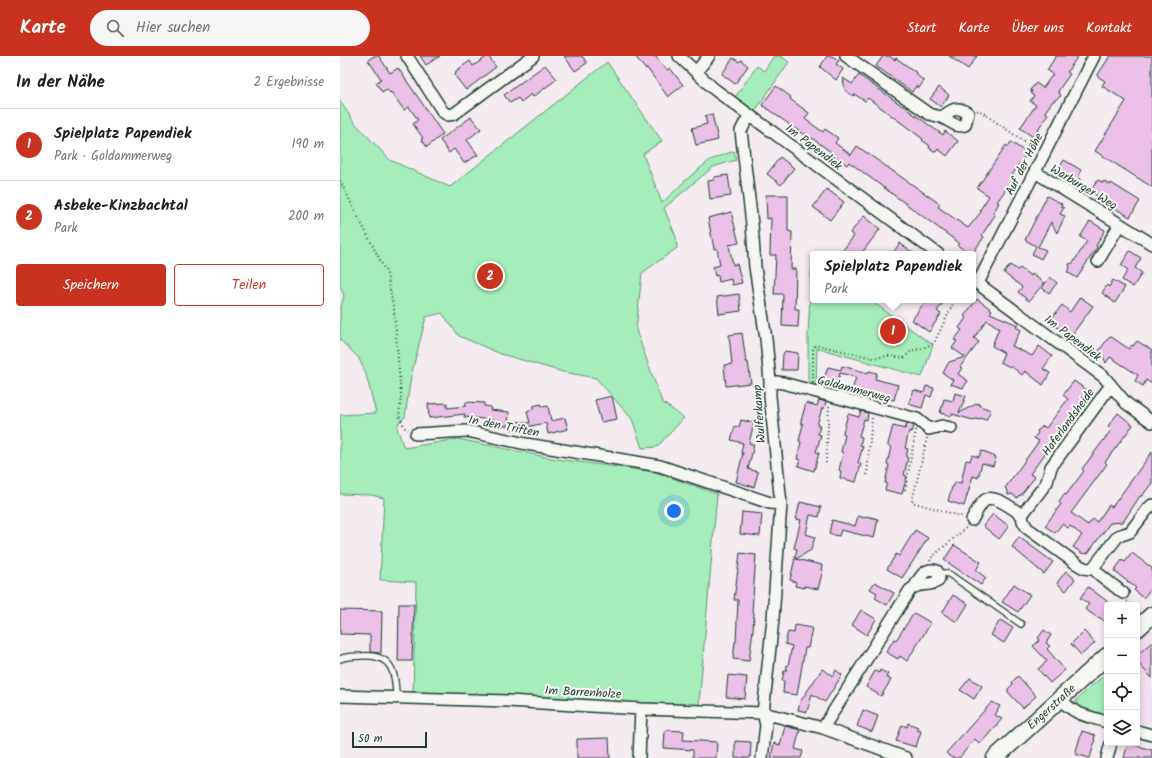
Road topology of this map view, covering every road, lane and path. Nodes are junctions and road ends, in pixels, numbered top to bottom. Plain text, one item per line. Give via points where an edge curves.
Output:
1 (407, 56) edge
2 (533, 56) edge
3 (679, 56) edge
4 (709, 56) edge
5 (846, 56) edge
6 (1094, 56) edge
7 (696, 72) junction
8 (968, 113) junction
9 (750, 116) junction
10 (942, 117) junction
11 (1043, 155) junction
12 (1035, 172) junction
13 (340, 181) edge
14 (1120, 224) junction
15 (1152, 244) edge
16 (934, 251) edge
17 (1098, 261) dead end
18 (976, 280) edge
19 (976, 283) edge
20 (954, 303) edge
21 (770, 381) junction
22 (1112, 385) junction
23 (813, 391) junction
24 (830, 396) junction
25 (873, 407) junction
26 (917, 419) junction
27 (1152, 422) edge
28 (951, 428) dead end
29 (929, 429) junction
30 (416, 434) joint
31 (826, 463) dead end
32 (867, 475) dead end
33 (905, 490) dead end
34 (781, 504) junction
35 (1152, 505) edge
36 (1022, 515) junction
37 (972, 520) junction
38 (1093, 568) junction
39 (934, 572) junction
40 (1123, 593) dead end
41 (1152, 615) edge
42 (1021, 624) dead end
43 (1140, 626) edge
44 (340, 659) edge
45 (1104, 659) edge
46 (340, 696) edge
47 (396, 698) junction
48 (1060, 700) junction
49 (641, 709) junction
50 (763, 713) junction
51 (1104, 721) edge
52 (823, 728) junction
53 (1140, 732) edge
54 (1152, 735) edge
55 (1110, 746) edge
56 (639, 758) edge
57 (762, 758) edge
58 (906, 758) edge
59 (995, 758) edge
60 (1107, 758) edge

1 - 2 street via 448,116
3 - 7 street, Im Papendiek
4 - 7 street
5 - 10 street via 929,114
6 - 11 street, Auf der Höhe
7 - 9 street, Im Papendiek
8 - 10 street via 956,108
8 - 10 street via 965,125 960,126
8 - 11 path via 979,110
9 - 16 street, Im Papendiek
9 - 21 street, Wulferkamp via 741,131
11 - 12 street, Auf der Höhe
12 - 14 street, Warburger Weg
12 - 18 street, Auf der Höhe
13 - 30 path via 387,274 394,310 401,396 399,416 405,428
14 - 15 street, Warburger Weg
14 - 17 street, Warburger Weg
19 - 22 street, Im Papendiek
20 - 23 path via 934,343 911,351 904,358 873,358 816,345 813,348
21 - 23 street, Goldammerweg
21 - 34 street, Wulferkamp
22 - 27 street, Im Papendiek via 1126,403
22 - 36 street, Haferlandsheide via 1051,467 1048,482
23 - 24 street, Goldammerweg
24 - 25 street, Goldammerweg
24 - 31 path
25 - 26 street, Goldammerweg
25 - 32 path
26 - 29 street, Goldammerweg
26 - 33 path
28 - 29 street via 942,426
29 - 37 path via 912,502
30 - 34 street, In den Triften via 467,431 526,444 660,466 770,503
34 - 50 street, Wulferkamp
35 - 38 street via 1130,532 1118,536
36 - 37 street via 996,498 989,498 984,500
36 - 38 street via 1027,528 1084,568
37 - 39 path via 931,558 927,566
38 - 40 street
39 - 42 lane via 949,574
39 - 52 street via 938,581 915,586 910,590
41 - 43 main road
44 - 47 lane via 374,656 389,663 394,673
45 - 48 main road, Engerstraße
46 - 47 street, Im Barrenholze
47 - 49 street, Im Barrenholze
48 - 51 street via 1075,712
48 - 59 main road, Engerstraße
49 - 50 street, Im Barrenholze
49 - 56 street
50 - 52 street, Im Barrenholze
50 - 57 street, Wulferkamp via 766,724
52 - 58 street, Im Barrenholze
53 - 54 street
55 - 60 street

